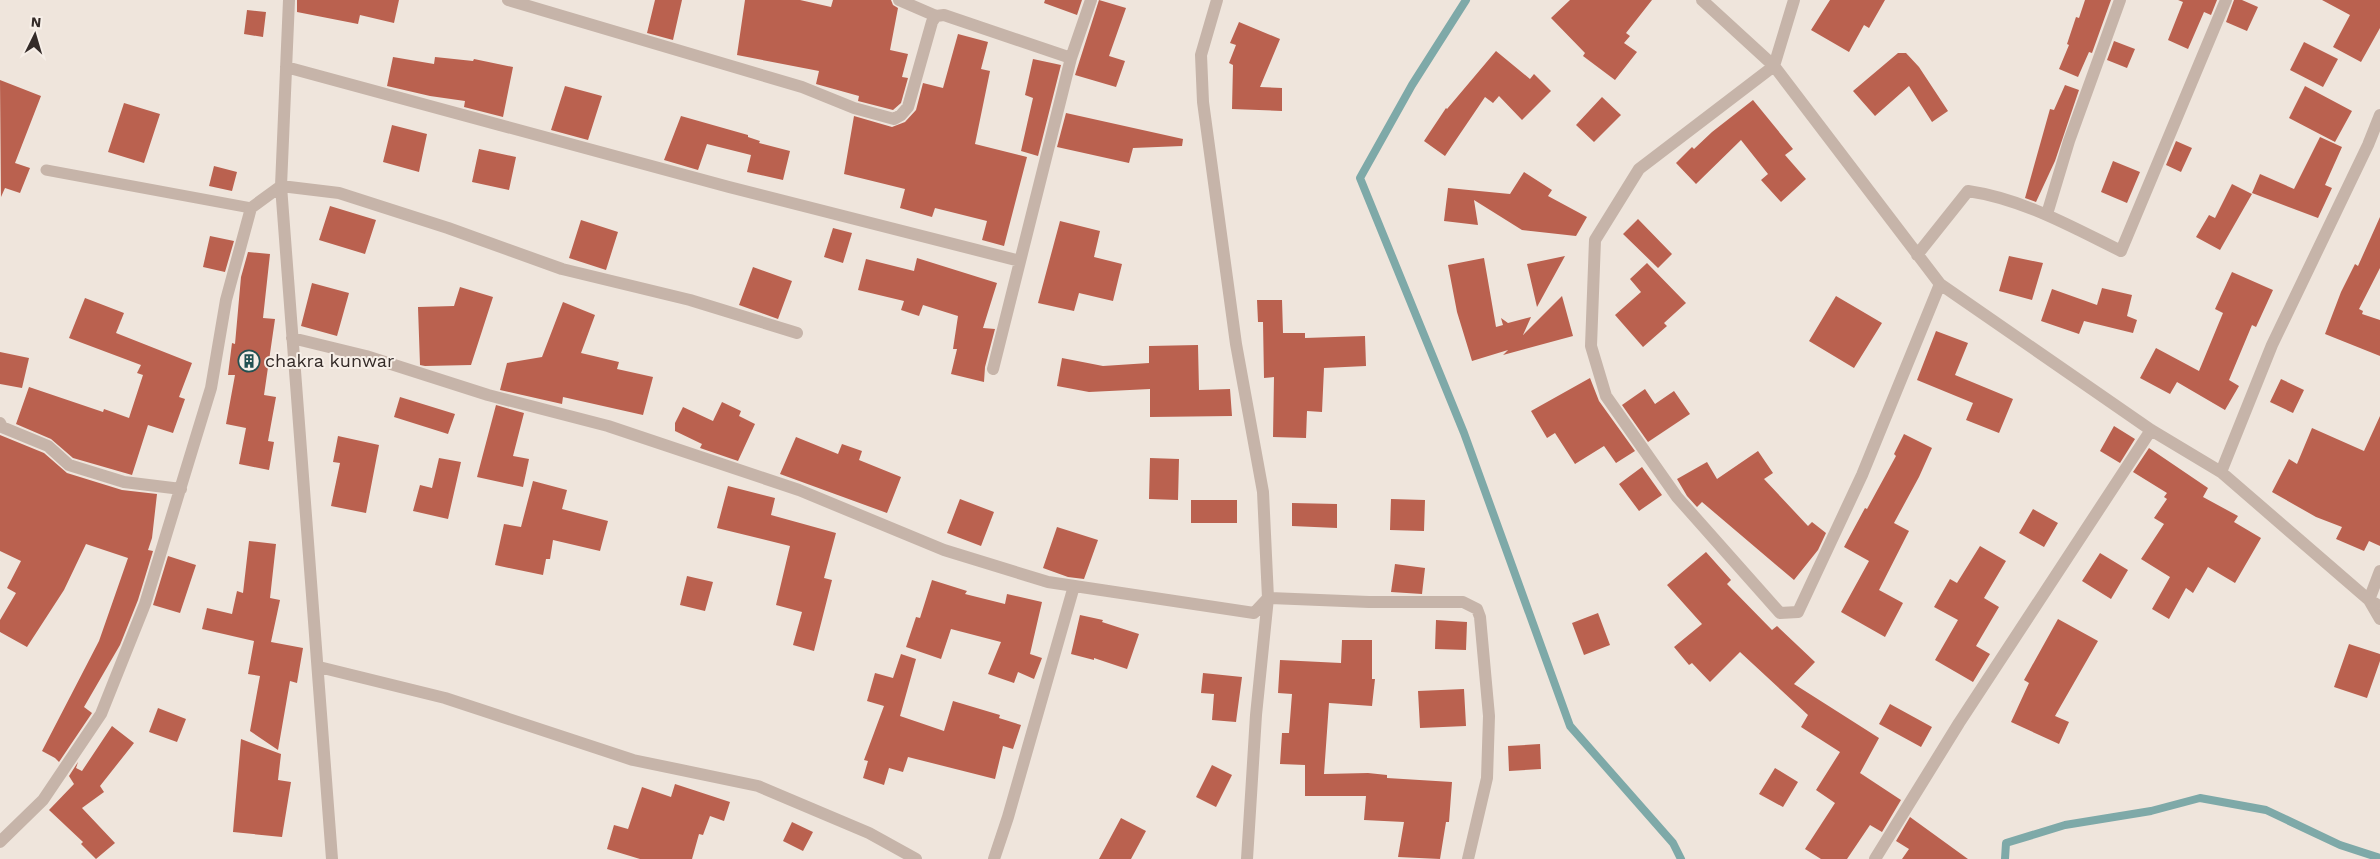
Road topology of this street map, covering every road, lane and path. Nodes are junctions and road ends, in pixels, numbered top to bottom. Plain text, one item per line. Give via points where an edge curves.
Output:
1 (289, 0) edge
2 (508, 0) edge
3 (900, 0) edge
4 (1091, 0) edge
5 (1217, 0) edge
6 (1702, 0) edge
7 (1794, 0) edge
8 (2120, 0) edge
9 (2226, 0) edge
10 (936, 16) junction
11 (1071, 58) junction
12 (1774, 66) junction
13 (286, 68) junction
14 (2380, 115) edge
15 (46, 170) dead end
16 (281, 186) junction
17 (251, 208) junction
18 (2047, 214) junction
19 (1917, 255) junction
20 (1020, 261) junction
21 (1940, 284) junction
22 (797, 333) dead end
23 (292, 338) junction
24 (993, 369) dead end
25 (0, 424) edge
26 (2152, 430) junction
27 (2221, 472) junction
28 (181, 489) junction
29 (2380, 571) edge
30 (1074, 586) junction
31 (1268, 598) junction
32 (2375, 603) edge
33 (2380, 619) edge
34 (319, 667) junction
35 (0, 842) edge
36 (332, 859) edge
37 (916, 859) edge
38 (994, 859) edge
39 (1247, 859) edge
40 (1468, 859) edge
41 (1875, 859) edge

1 - 13 street
2 - 10 street via 894,118 901,116 908,107
3 - 10 street
4 - 11 street
5 - 31 street via 1201,55 1203,102 1236,344 1263,492
6 - 12 street
7 - 12 street
8 - 18 street via 2069,141
9 - 18 street via 2122,251
10 - 11 street via 944,15
11 - 20 street
12 - 19 street
12 - 21 street via 1639,169 1595,240 1592,346 1606,396 1672,489 1780,613 1798,612 1862,475
13 - 16 street
13 - 20 street
14 - 27 street via 2272,345
15 - 17 lane
16 - 17 street
16 - 22 street via 338,193 562,269 690,300
16 - 23 street
17 - 28 street via 226,300 211,388
18 - 19 street via 1968,191
19 - 21 street
20 - 24 street
21 - 26 street
23 - 30 street via 366,356 488,395 608,426 799,490 944,550 1048,582
23 - 34 street
25 - 28 street via 48,446 69,465 124,482
26 - 27 street
26 - 41 street via 1959,723
27 - 32 street
28 - 35 street via 145,604 101,714 43,800
29 - 32 street
30 - 31 street via 1254,613
30 - 38 street
31 - 39 street via 1256,715
31 - 40 street via 1369,602 1449,600 1477,609 1489,716 1487,778
32 - 33 street
34 - 36 street
34 - 37 street via 445,698 633,760 758,786 869,833

